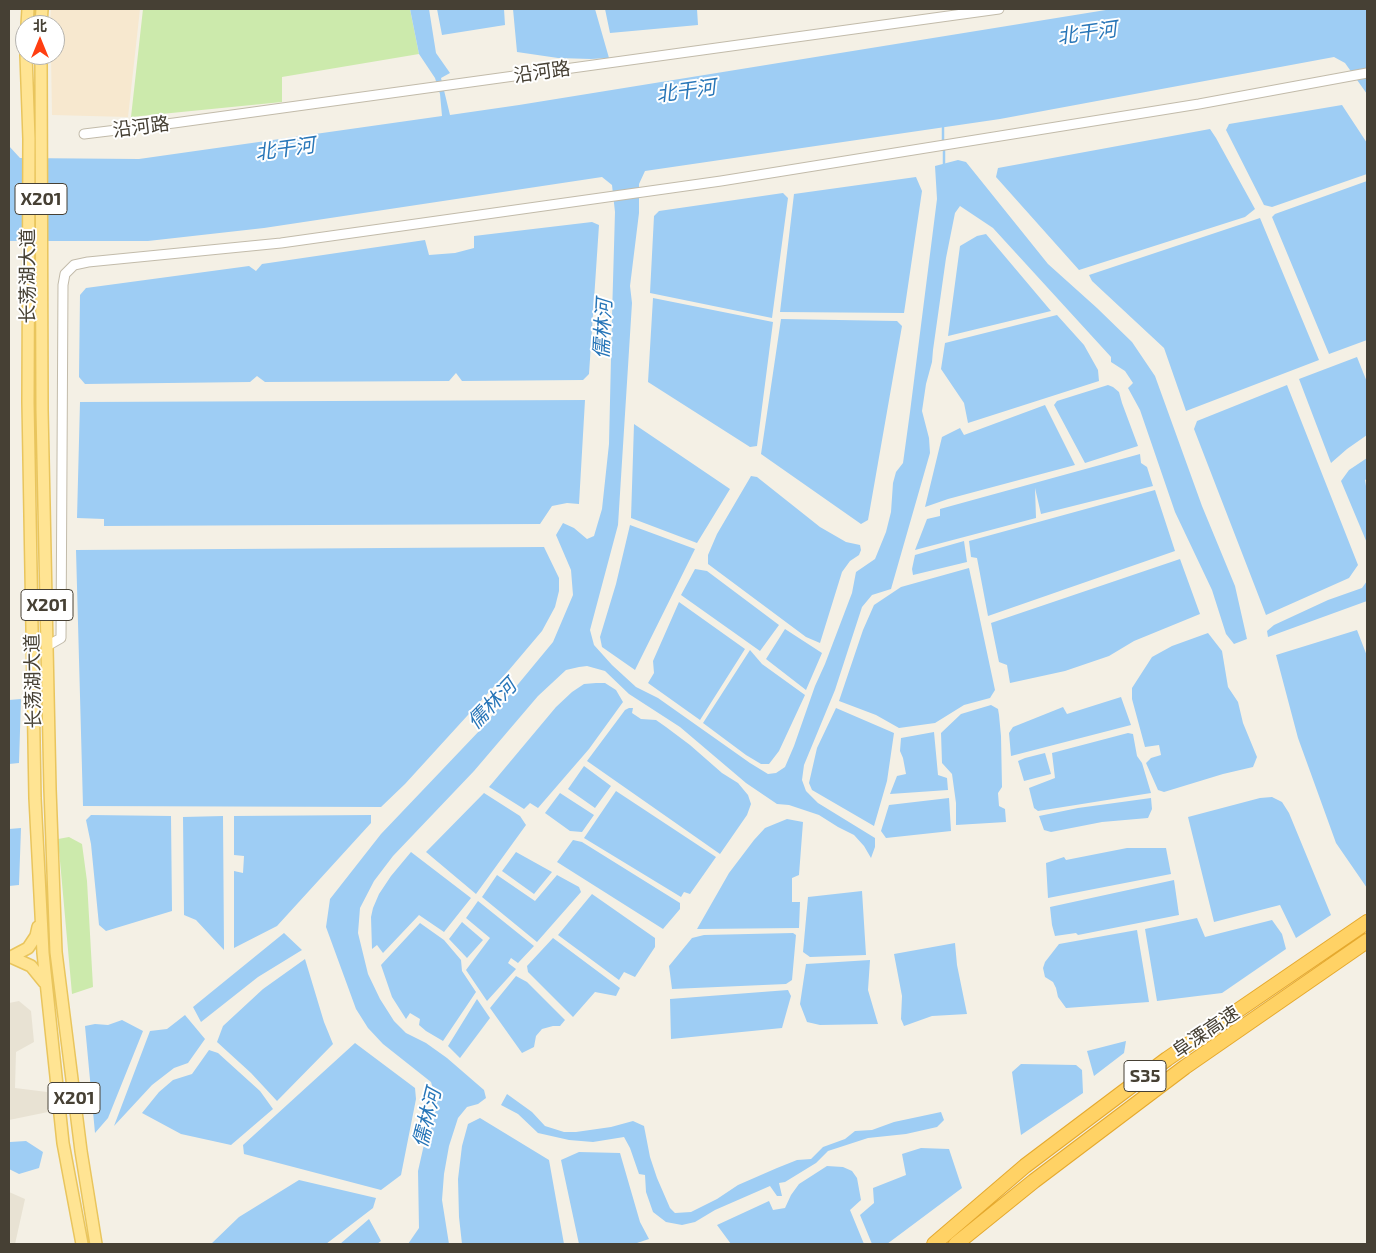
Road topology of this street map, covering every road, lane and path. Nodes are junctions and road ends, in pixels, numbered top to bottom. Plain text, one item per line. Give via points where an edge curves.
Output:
1 (1000, 9) edge
2 (26, 65) edge
3 (41, 65) edge
4 (1367, 73) edge
5 (84, 134) dead end
6 (48, 646) junction
7 (41, 906) junction
8 (1367, 922) edge
9 (1367, 942) edge
10 (56, 952) junction
11 (42, 954) junction
12 (10, 958) edge
13 (46, 985) junction
14 (82, 1244) edge
15 (96, 1244) edge
16 (934, 1244) edge
17 (956, 1244) edge

1 - 5 street, 沿河路
2 - 7 main road, 长荡湖大道 / X201 via 28,402 35,779
3 - 6 main road, 长荡湖大道 / X201
4 - 6 street via 1199,104 722,181 281,243 74,265 65,274 64,285 61,638
6 - 10 main road, 长荡湖大道 / X201
7 - 11 main road, 长荡湖大道 / X201
7 - 12 main road via 36,936 28,948
8 - 16 highway, 阜溧高速 / S35 via 1167,1059 1025,1166
9 - 17 highway, 阜溧高速 / S35 via 1185,1067
10 - 11 main road
10 - 15 main road, 长荡湖大道 / X201
11 - 12 main road
11 - 13 main road, 长荡湖大道 / X201
12 - 13 main road via 31,966
13 - 14 main road, 长荡湖大道 / X201 via 63,1143

